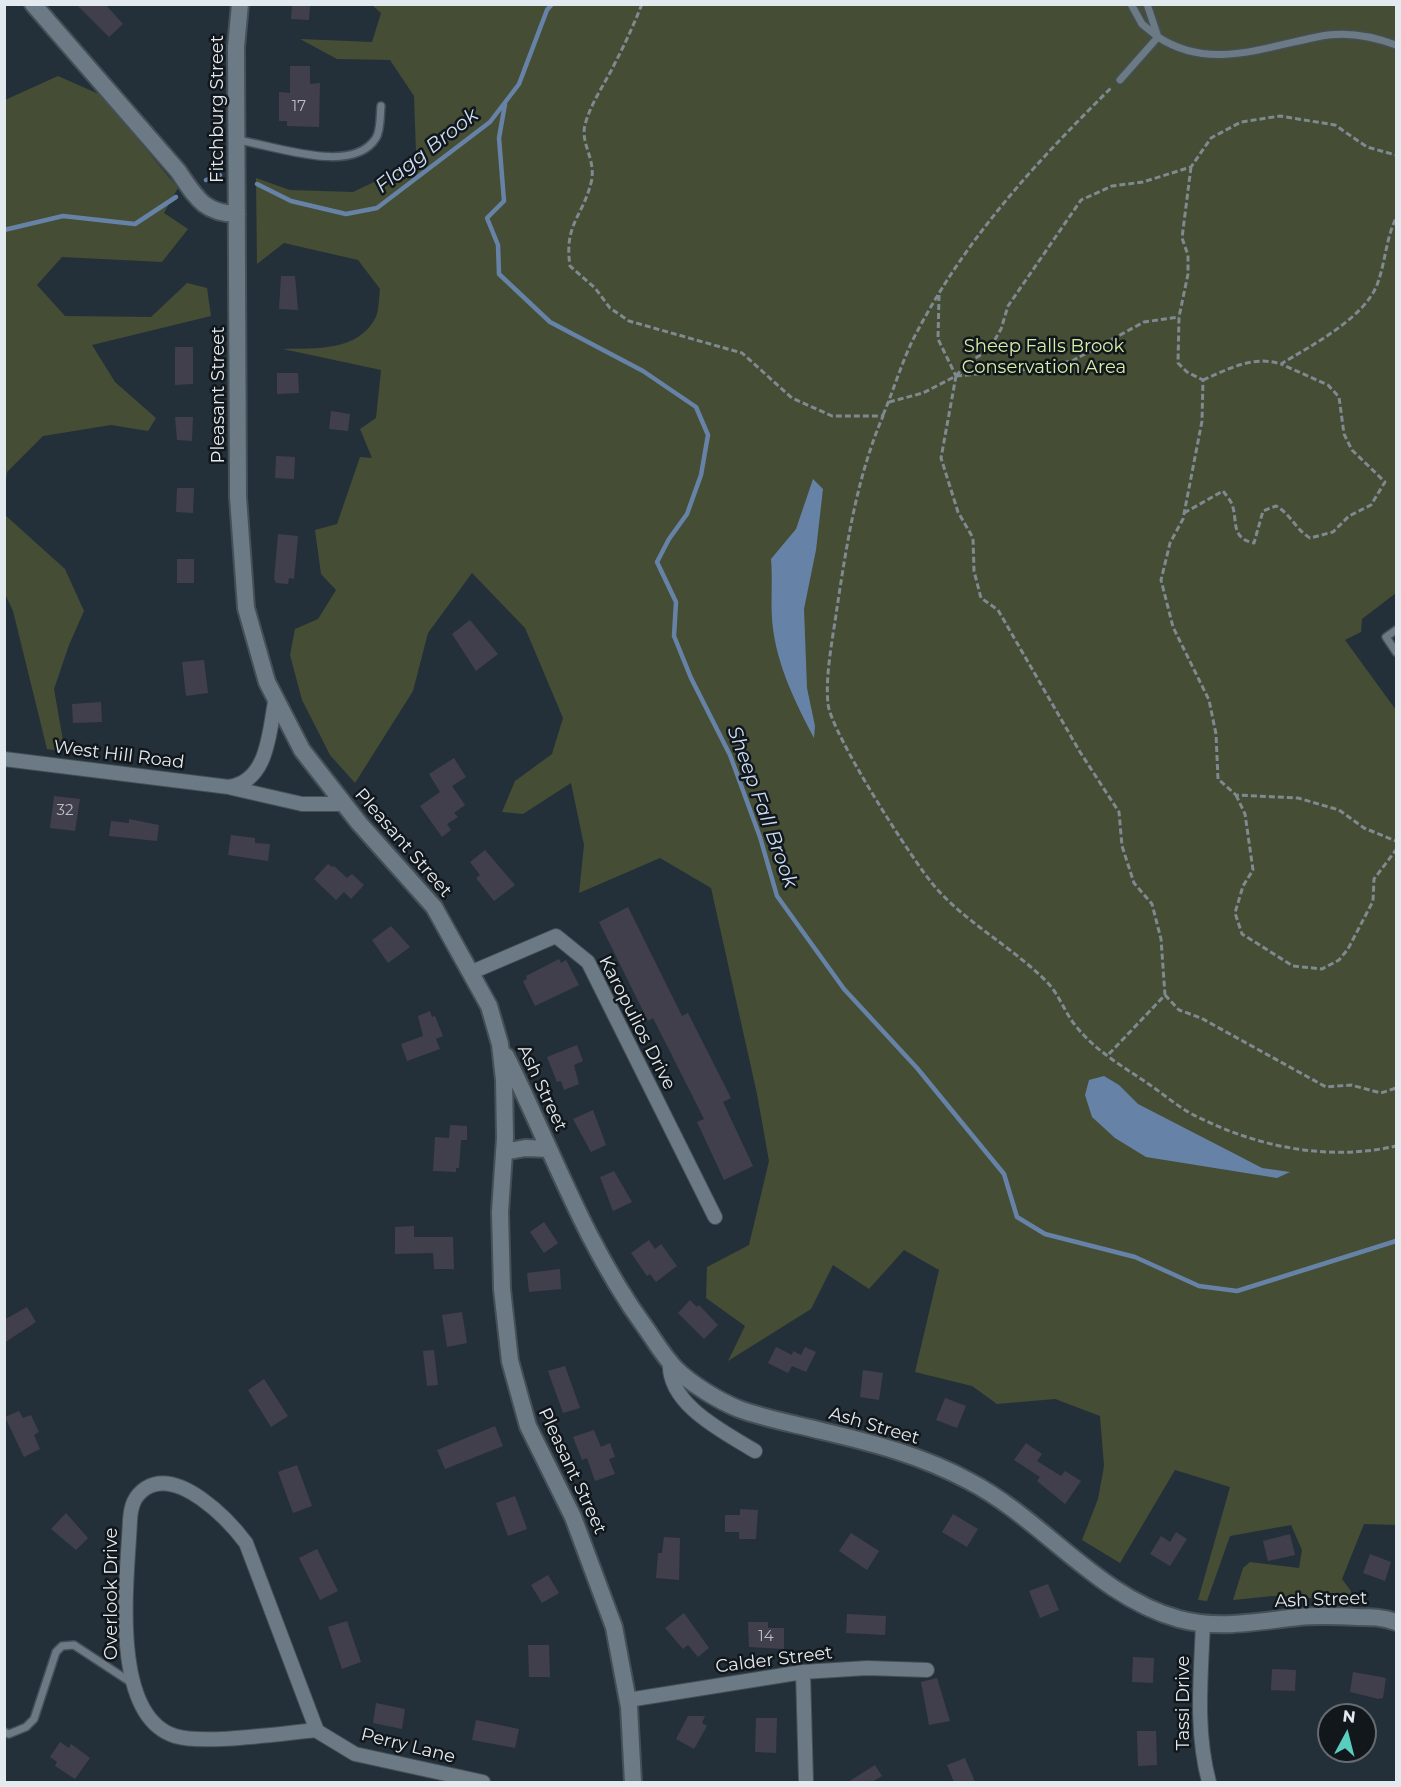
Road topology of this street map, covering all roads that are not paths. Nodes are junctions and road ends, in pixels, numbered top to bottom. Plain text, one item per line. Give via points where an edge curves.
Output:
1 (33, 4) edge
2 (240, 4) edge
3 (1131, 4) edge
4 (1147, 4) edge
5 (1158, 37) junction
6 (1396, 45) edge
7 (1120, 80) road end
8 (381, 106) dead end
9 (237, 140) junction
10 (237, 214) junction
11 (1396, 630) edge
12 (1396, 652) edge
13 (275, 702) junction
14 (4, 759) edge
15 (230, 787) junction
16 (344, 804) junction
17 (472, 972) junction
18 (500, 1044) junction
19 (549, 1149) junction
20 (504, 1152) junction
21 (715, 1217) dead end
22 (670, 1361) junction
23 (755, 1451) dead end
24 (1396, 1622) edge
25 (1203, 1623) junction
26 (927, 1670) dead end
27 (803, 1672) junction
28 (132, 1683) junction
29 (628, 1700) junction
30 (317, 1730) junction
31 (4, 1732) edge
32 (483, 1782) edge
33 (633, 1782) edge
34 (806, 1782) edge
35 (1209, 1782) edge

1 - 10 street via 199,200 211,210
2 - 9 street, Fitchburg Street via 236,47
3 - 5 lane via 1136,16
4 - 5 lane
5 - 6 lane via 1186,51 1213,56 1268,50 1343,34
5 - 7 lane
8 - 9 lane via 378,135 366,150 345,156 313,157
9 - 10 street, Fitchburg Street
10 - 13 street, Pleasant Street via 238,497 242,563 251,629
11 - 12 lane via 1386,637
13 - 15 street via 259,767 241,785
13 - 16 street, Pleasant Street via 302,750
14 - 15 street, West Hill Road
15 - 16 street, West Hill Road via 302,804
16 - 17 street, Pleasant Street via 434,907
17 - 18 street, Pleasant Street via 489,1006
17 - 21 street, Karopulios Drive via 556,936 588,962
18 - 19 street, Ash Street
18 - 20 street, Pleasant Street
19 - 20 street
19 - 22 street, Ash Street via 628,1303
20 - 29 street, Pleasant Street via 500,1212 502,1289 514,1380 528,1426 596,1573 614,1628
22 - 23 street via 674,1387 688,1403
22 - 25 street, Ash Street via 676,1369 737,1408 904,1452 969,1481 1015,1510 1108,1585 1150,1608
24 - 25 street, Ash Street via 1386,1618 1333,1616 1259,1623
25 - 35 street, Tassi Drive via 1199,1726
26 - 27 street, Calder Street
27 - 29 street, Calder Street
27 - 34 street
28 - 30 street, Overlook Drive via 144,1712 174,1736 236,1737
28 - 30 street, Overlook Drive via 127,1645 132,1504 140,1492 153,1484 176,1486 194,1494 234,1527 246,1544
28 - 31 lane via 74,1645 62,1646 56,1652 34,1719 26,1727 9,1734
29 - 33 street, Pleasant Street
30 - 32 street, Perry Lane via 355,1754

